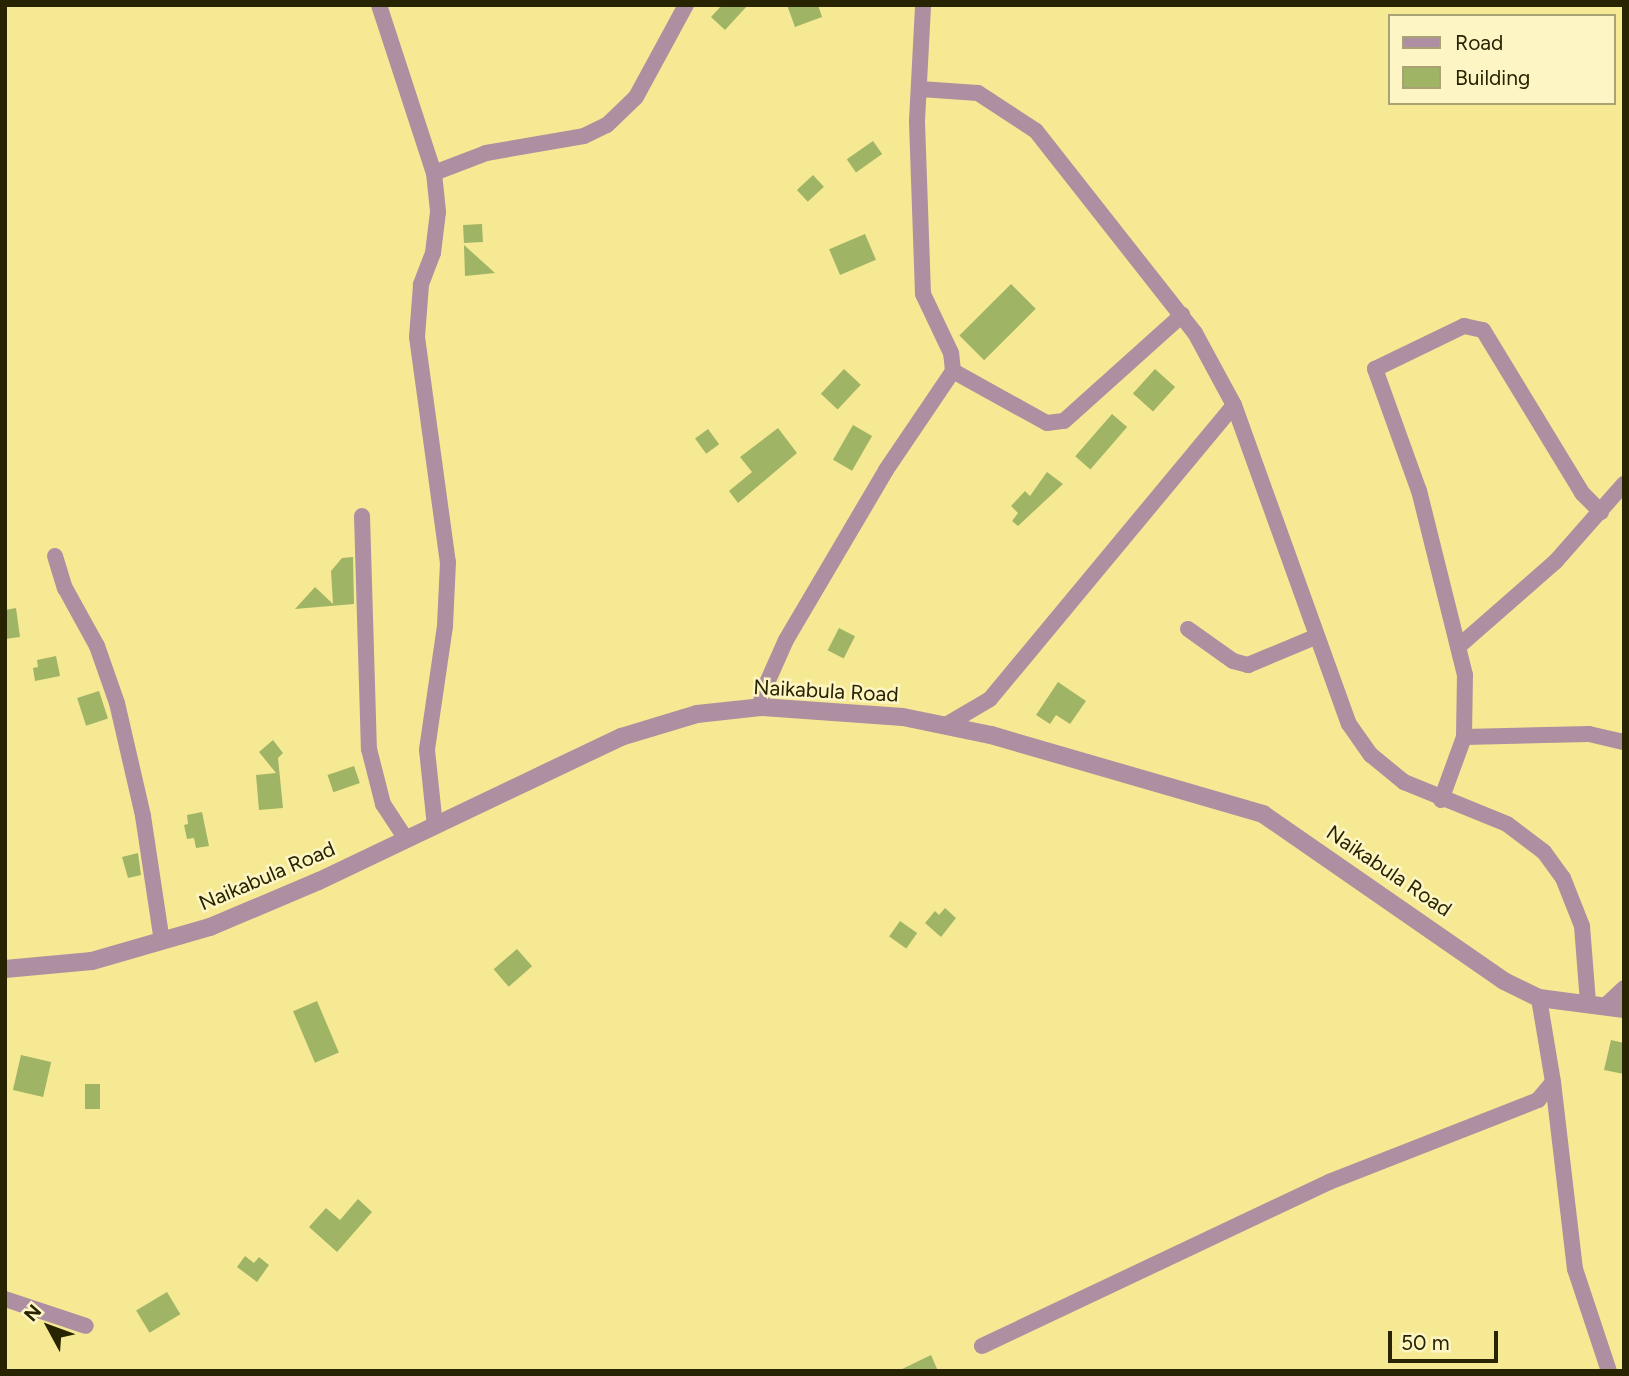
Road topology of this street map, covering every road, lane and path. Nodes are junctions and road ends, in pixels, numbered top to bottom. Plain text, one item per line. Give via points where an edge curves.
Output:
1 (379, 5) edge
2 (686, 5) edge
3 (923, 5) edge
4 (920, 89) junction
5 (434, 173) junction
6 (1182, 316) junction
7 (953, 371) junction
8 (1234, 405) junction
9 (1624, 484) edge
10 (1601, 512) junction
11 (362, 516) dead end
12 (55, 556) dead end
13 (1188, 629) dead end
14 (1315, 637) junction
15 (1459, 646) junction
16 (761, 707) junction
17 (946, 725) junction
18 (1464, 737) junction
19 (1624, 742) edge
20 (1441, 800) junction
21 (435, 825) junction
22 (406, 839) junction
23 (162, 941) junction
24 (5, 969) edge
25 (1624, 988) edge
26 (1539, 998) junction
27 (1588, 1003) junction
28 (1616, 1006) edge
29 (1553, 1082) junction
30 (5, 1299) edge
31 (86, 1326) dead end
32 (982, 1346) dead end
33 (1609, 1371) edge

1 - 5 street
2 - 5 street via 636,97 607,125 584,135 486,153
3 - 4 street
4 - 6 street via 978,93 1025,121
4 - 7 street via 923,294 951,353
5 - 21 street via 438,226 421,285 417,337 448,552 447,604 427,750
6 - 7 street via 1064,421 1047,423
6 - 8 street via 1210,354
7 - 16 street via 886,470 786,640 762,694
8 - 14 street
8 - 17 street via 990,699
9 - 10 street
10 - 15 street via 1556,561
10 - 15 street via 1582,493 1483,330 1464,326 1375,369 1419,491
11 - 22 street via 369,749 383,804
12 - 23 street via 65,588 97,646 117,703 143,816
13 - 14 street via 1233,661 1248,665
14 - 20 street via 1349,724 1363,746 1392,774
15 - 18 street via 1467,699
16 - 17 street, Naikabula Road via 903,717
16 - 21 street, Naikabula Road via 697,714 621,737
17 - 26 street, Naikabula Road via 1263,814 1504,981
18 - 19 street via 1589,734
18 - 20 street
20 - 27 street via 1507,824 1554,863 1582,926
21 - 22 street, Naikabula Road
22 - 23 street, Naikabula Road via 210,927
23 - 24 street, Naikabula Road via 92,961
25 - 28 street
26 - 27 street, Naikabula Road
26 - 29 street
27 - 28 street, Naikabula Road
29 - 32 street via 1538,1100 1329,1182
29 - 33 street via 1575,1269
30 - 31 street

